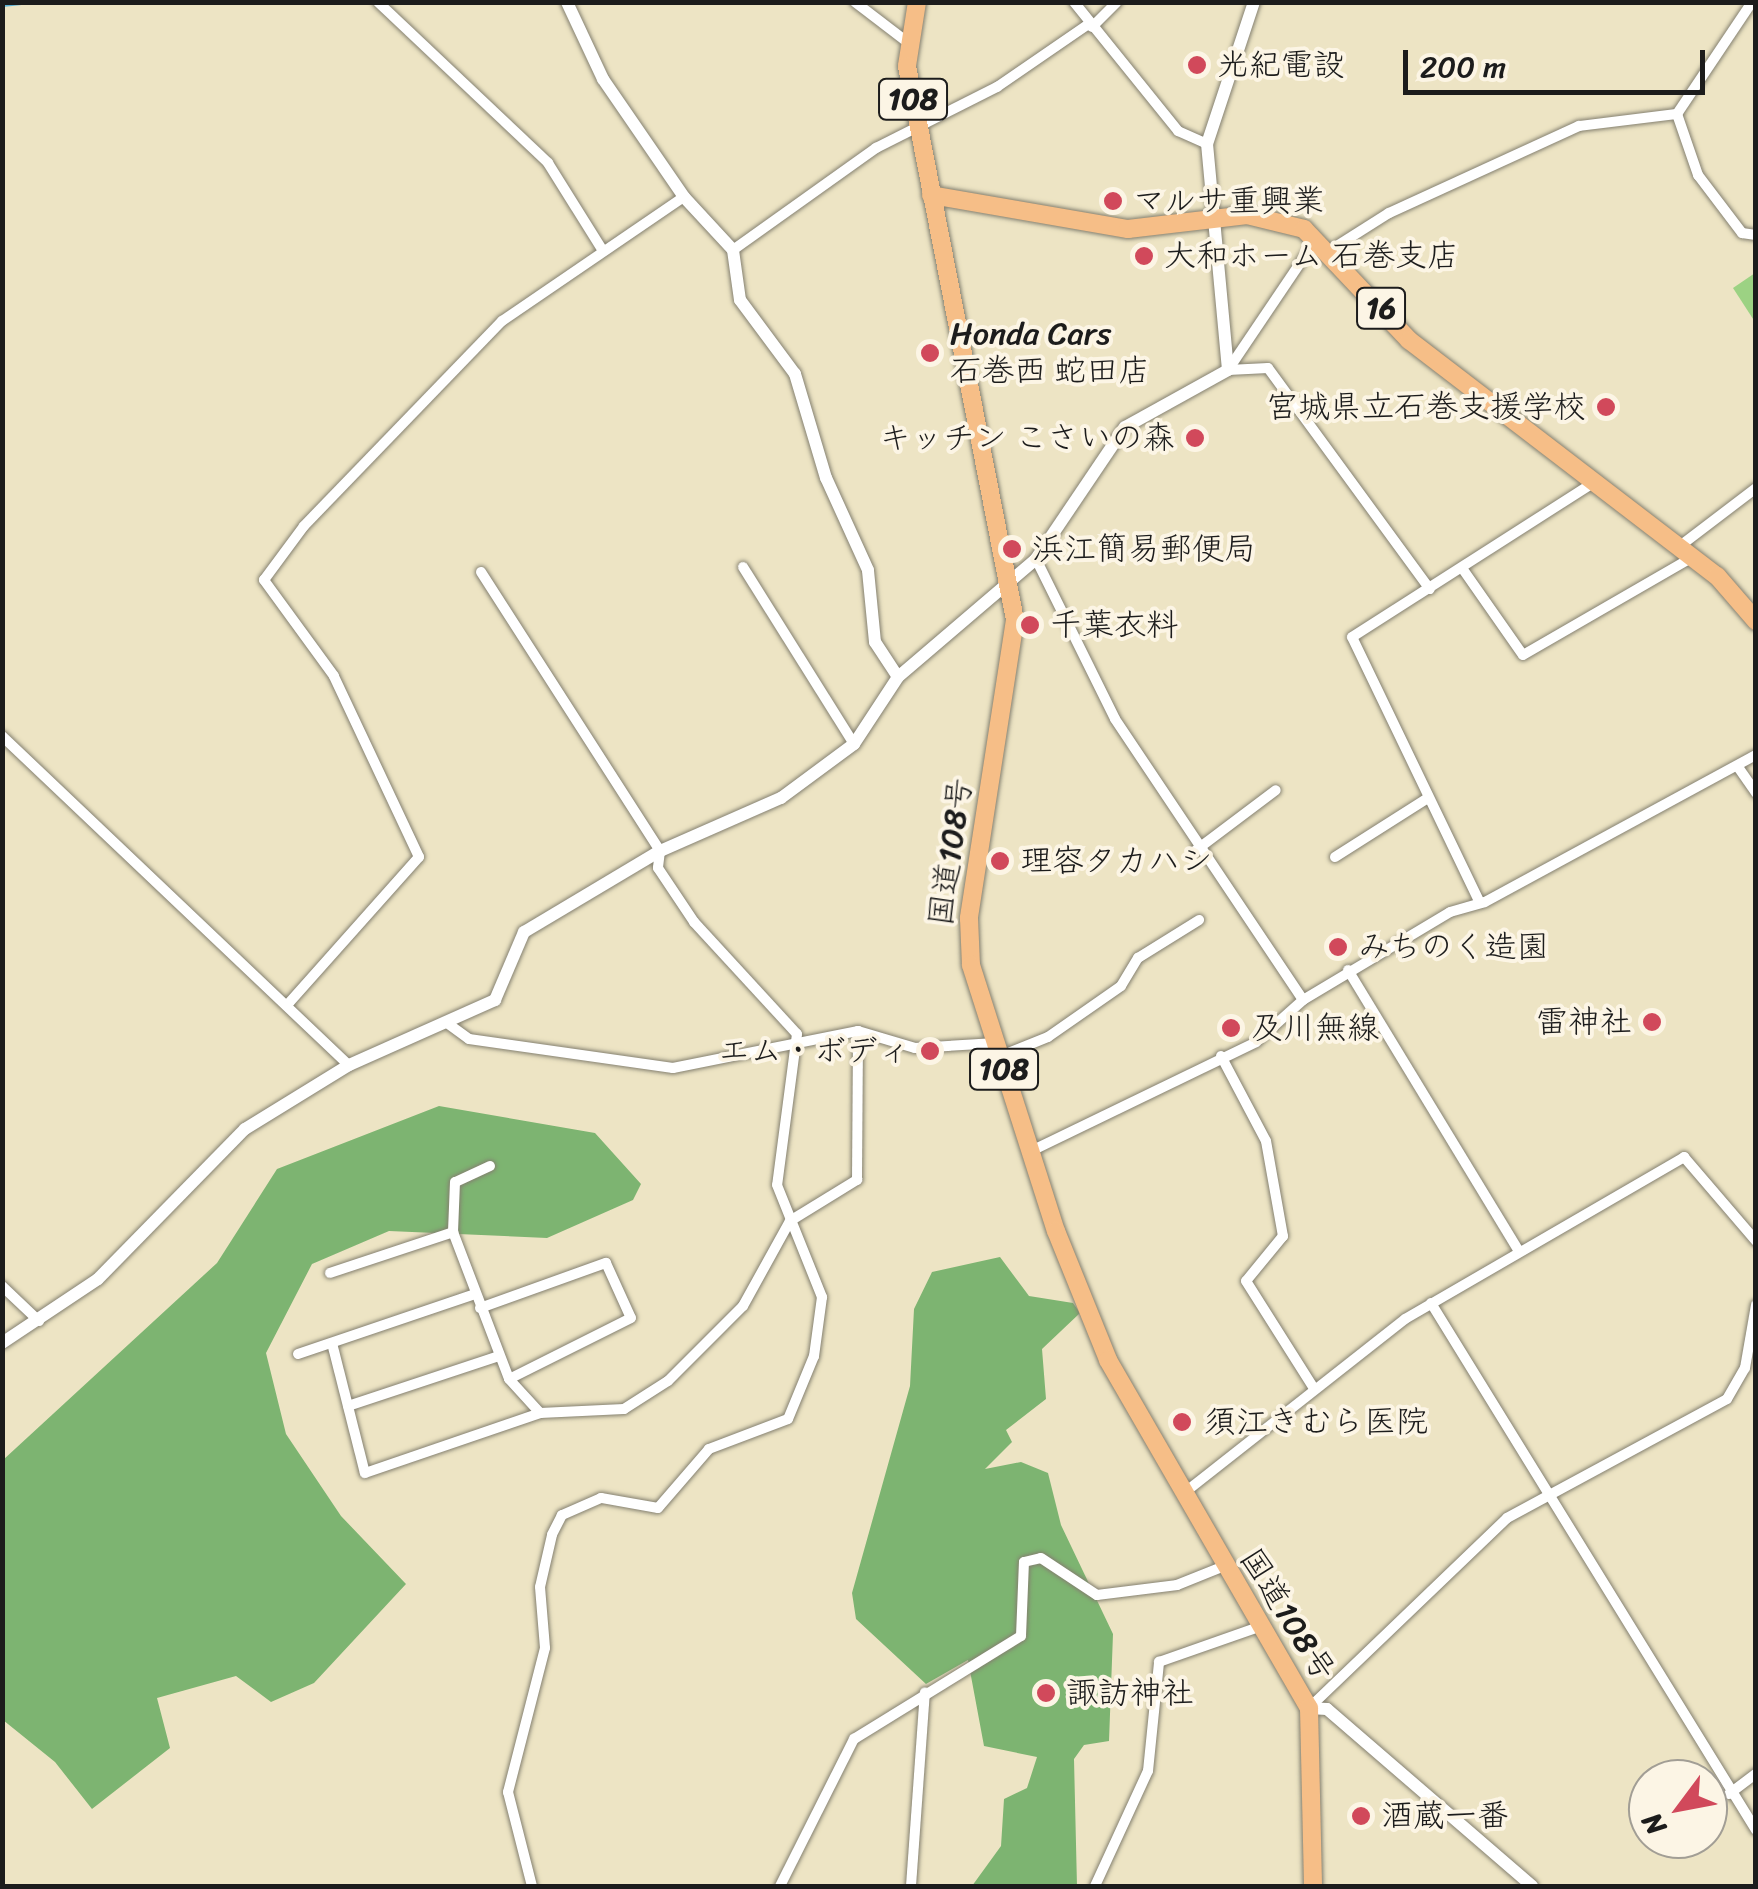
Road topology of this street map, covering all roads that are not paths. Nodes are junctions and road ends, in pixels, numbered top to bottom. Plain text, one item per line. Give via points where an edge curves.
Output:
1 (378, 2) edge
2 (568, 2) edge
3 (856, 2) edge
4 (917, 2) edge
5 (1074, 2) edge
6 (1118, 2) edge
7 (1254, 2) edge
8 (1752, 2) edge
9 (1091, 25) junction
10 (906, 41) junction
11 (1677, 114) junction
12 (918, 125) junction
13 (1207, 144) junction
14 (931, 195) junction
15 (684, 197) junction
16 (1216, 219) junction
17 (1756, 235) edge
18 (1325, 243) junction
19 (733, 250) junction
20 (603, 252) junction
21 (1228, 370) junction
22 (1594, 482) junction
23 (1756, 488) edge
24 (1686, 552) junction
25 (1036, 559) junction
26 (742, 567) dead end
27 (1462, 568) junction
28 (481, 572) dead end
29 (1006, 578) junction
30 (1430, 589) junction
31 (1756, 621) edge
32 (898, 678) junction
33 (2, 736) edge
34 (854, 744) junction
35 (1756, 755) edge
36 (1738, 767) junction
37 (1276, 790) dead end
38 (1756, 793) edge
39 (1428, 798) junction
40 (660, 851) junction
41 (1196, 851) junction
42 (1335, 857) dead end
43 (1480, 902) junction
44 (1199, 920) dead end
45 (1348, 970) junction
46 (1303, 1000) junction
47 (288, 1004) junction
48 (447, 1023) junction
49 (858, 1031) junction
50 (798, 1043) junction
51 (998, 1050) junction
52 (1220, 1056) junction
53 (350, 1065) junction
54 (1030, 1151) junction
55 (490, 1166) dead end
56 (790, 1221) junction
57 (453, 1232) junction
58 (1756, 1241) edge
59 (1518, 1250) junction
60 (330, 1273) dead end
61 (2, 1286) edge
62 (475, 1294) junction
63 (1431, 1303) junction
64 (1756, 1304) edge
65 (480, 1308) junction
66 (39, 1321) junction
67 (2, 1343) edge
68 (332, 1343) junction
69 (298, 1354) dead end
70 (499, 1356) junction
71 (1750, 1369) edge
72 (509, 1379) junction
73 (1313, 1386) junction
74 (348, 1406) junction
75 (540, 1414) junction
76 (1545, 1495) junction
77 (1179, 1497) junction
78 (1222, 1568) junction
79 (1262, 1626) junction
80 (925, 1693) junction
81 (1309, 1708) junction
82 (1756, 1774) edge
83 (1729, 1794) junction
84 (1756, 1830) edge
85 (1312, 1853) junction
86 (532, 1886) edge
87 (780, 1886) edge
88 (911, 1886) edge
89 (1095, 1886) edge
90 (1304, 1886) edge
91 (1313, 1886) edge
92 (1532, 1886) edge

1 - 20 street via 548,163
2 - 15 street via 592,60
3 - 10 street
4 - 10 main road, 国道108号 / 108
5 - 9 street
6 - 9 street
7 - 13 street
8 - 11 street
9 - 12 street via 996,87
9 - 13 street via 1178,131
10 - 12 main road, 国道108号 / 108
11 - 17 street via 1698,175 1742,233
11 - 18 street via 1579,126
12 - 14 main road, 国道108号 / 108
12 - 19 street
13 - 16 street
14 - 16 main road, 16 via 1128,229
14 - 29 main road, 国道108号 / 108
15 - 19 street
15 - 20 street
16 - 18 main road, 16 via 1271,218
16 - 21 street
18 - 21 street
18 - 22 main road, 16 via 1409,340
19 - 32 street via 734,287 811,412 817,454 868,570 875,642
20 - 47 street via 481,341 264,580 334,676 420,857
21 - 25 street via 1125,427
21 - 30 street via 1268,368
22 - 24 main road, 16
22 - 27 street
23 - 24 street
24 - 27 street via 1523,655
24 - 31 main road, 16
25 - 29 street
25 - 41 street via 1115,719
26 - 34 street
27 - 30 street
28 - 40 street
29 - 32 street
29 - 51 main road, 国道108号 / 108 via 1014,640 968,942
30 - 39 street via 1352,641
32 - 34 street
33 - 47 street
34 - 40 street via 781,798
35 - 36 street
36 - 38 street
36 - 43 street
37 - 41 street
39 - 42 street
39 - 43 street
40 - 48 street via 524,932 495,1000
40 - 50 street via 658,868 694,922
41 - 46 street
43 - 45 street
44 - 51 street via 1048,1036
45 - 46 street
45 - 59 street
46 - 52 street via 1256,1042
47 - 53 street
48 - 50 street via 469,1039 674,1068
48 - 53 street
49 - 50 street
49 - 51 street via 936,1050
49 - 56 street via 860,1170
50 - 56 street via 777,1184
51 - 54 main road, 国道108号 / 108
52 - 54 street
52 - 73 street via 1266,1141 1283,1236 1246,1281
53 - 66 street via 228,1142 98,1278
54 - 77 main road, 国道108号 / 108 via 1108,1360
55 - 57 street via 455,1182
56 - 75 street via 743,1306 668,1381 612,1412
56 - 86 street via 822,1297 823,1322 788,1418 709,1449 658,1508 601,1498 562,1516 552,1535 540,1587 545,1648 508,1792
57 - 60 street
57 - 62 street
58 - 59 street via 1684,1157
59 - 63 street
61 - 66 street
62 - 65 street
62 - 68 street
63 - 73 street
63 - 76 street
64 - 71 street
65 - 70 street
65 - 72 street via 606,1263 631,1318
66 - 67 street
68 - 69 street
68 - 74 street
70 - 72 street
70 - 74 street
71 - 76 street via 1727,1399
72 - 75 street
73 - 77 street
74 - 75 street via 366,1473
76 - 81 street via 1507,1518
76 - 83 street
77 - 78 main road, 国道108号 / 108
78 - 79 main road, 国道108号 / 108
78 - 80 street via 1177,1585 1097,1595 1029,1559 1018,1571 1021,1636
79 - 81 main road, 国道108号 / 108
79 - 89 street via 1159,1662 1154,1752
80 - 87 street via 840,1757
80 - 88 street
81 - 85 main road, 国道108号 / 108
81 - 92 street via 1327,1708
82 - 83 street
83 - 84 street
85 - 90 street
85 - 91 main road, 国道108号 / 108

